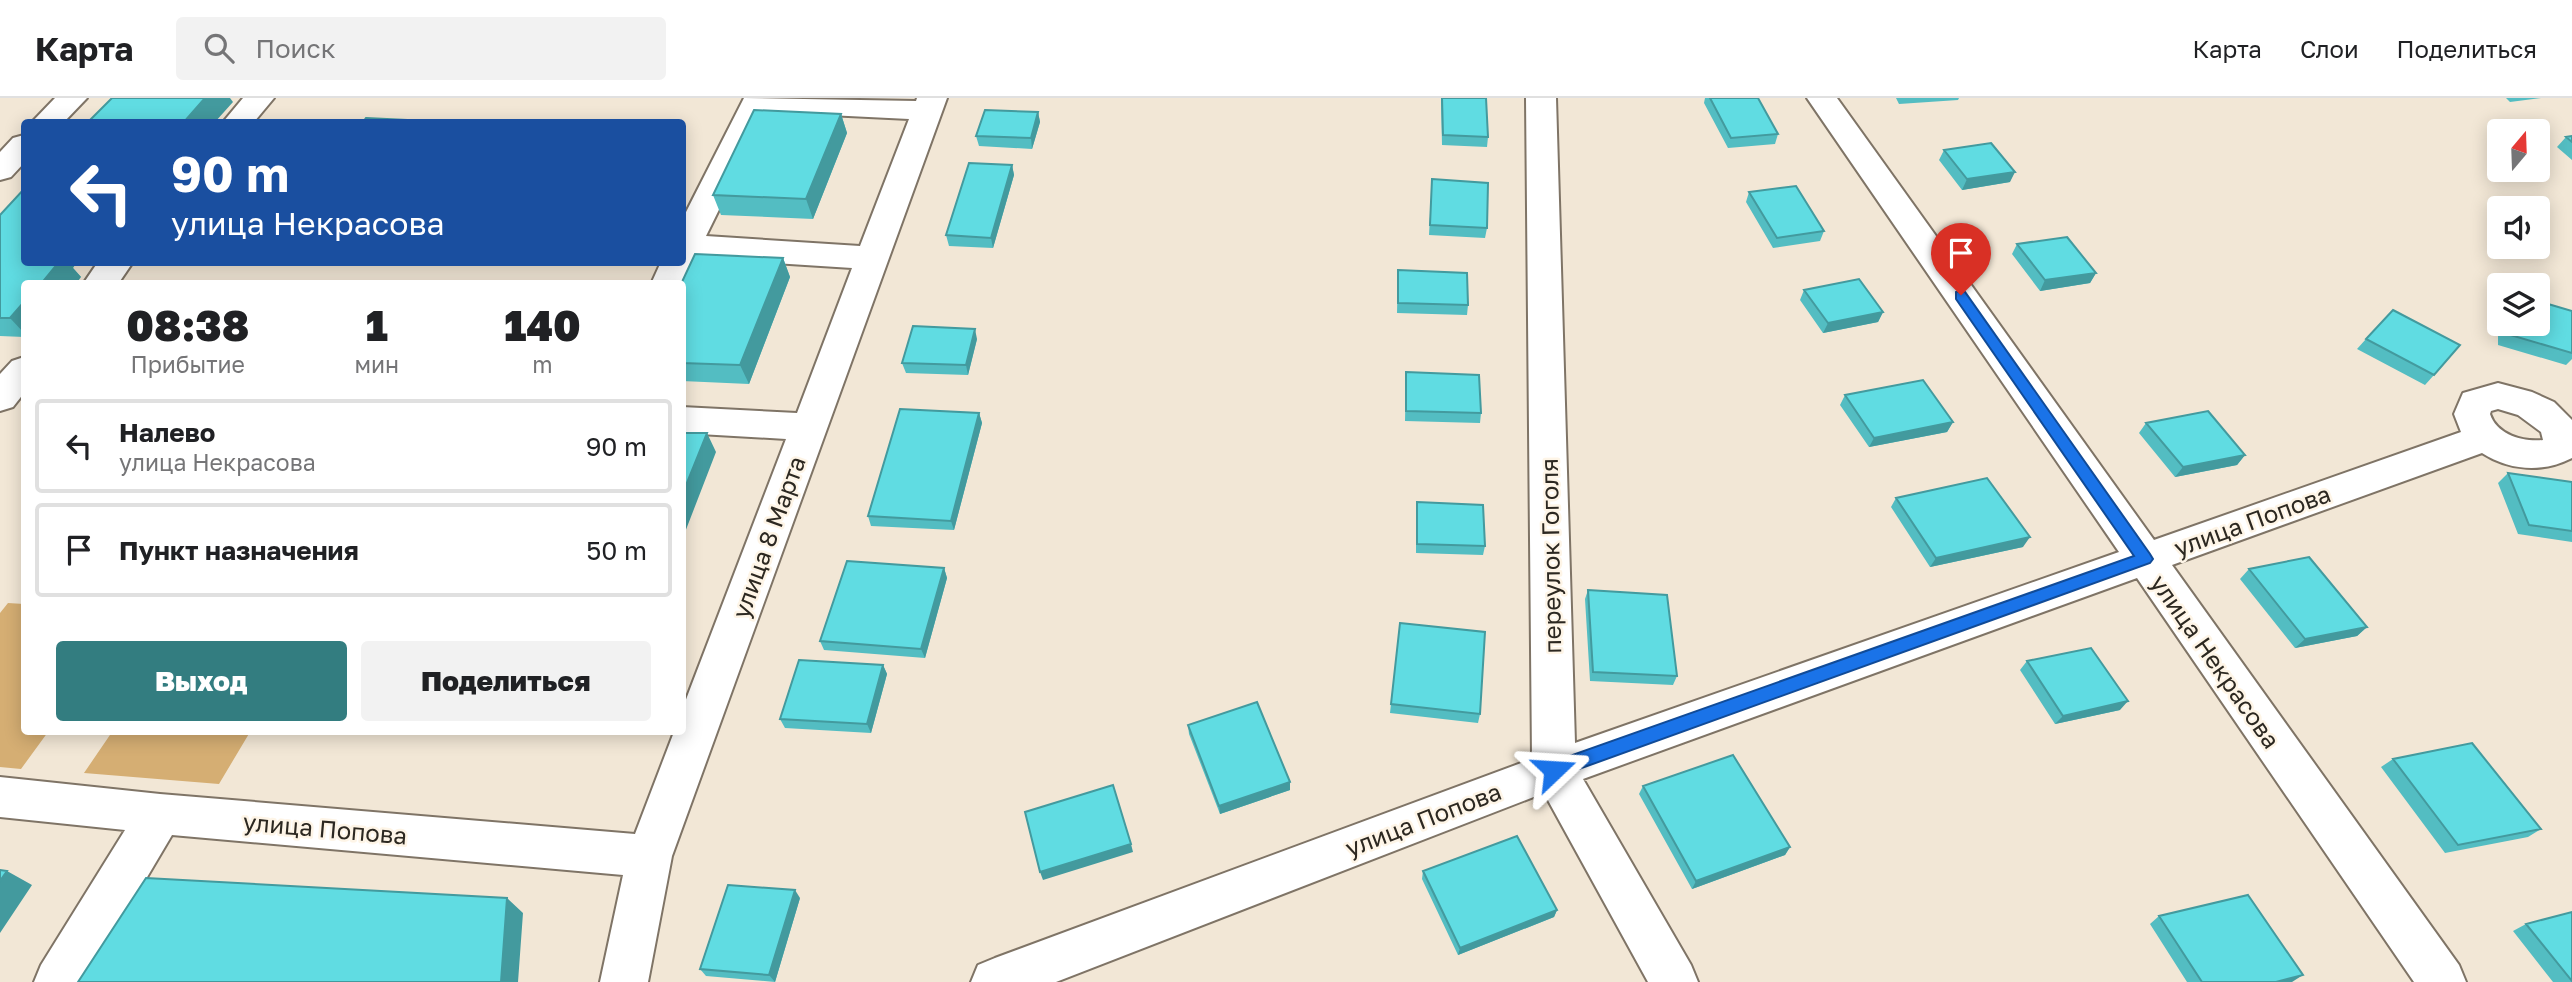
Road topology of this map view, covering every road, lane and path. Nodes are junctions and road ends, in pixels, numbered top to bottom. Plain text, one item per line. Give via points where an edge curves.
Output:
1 (72, 98) edge
2 (259, 98) edge
3 (1541, 98) edge
4 (1822, 98) edge
5 (758, 100) edge
6 (930, 104) edge
7 (50, 119) edge
8 (241, 119) edge
9 (21, 148) edge
10 (0, 170) edge
11 (686, 246) edge
12 (686, 254) edge
13 (873, 258) junction
14 (114, 266) edge
15 (102, 280) edge
16 (686, 420) edge
17 (810, 427) junction
18 (2486, 438) dead end
19 (2145, 559) junction
20 (1554, 770) junction
21 (0, 797) edge
22 (160, 814) junction
23 (649, 856) junction
24 (58, 982) edge
25 (624, 982) edge
26 (995, 982) edge
27 (1674, 982) edge
28 (2442, 982) edge

1 - 7 street
2 - 8 street
3 - 20 street, переулок Гоголя
4 - 19 street, улица Некрасова
5 - 6 street
5 - 11 street
6 - 13 street, улица 8 Марта
9 - 10 street
12 - 13 street
13 - 17 street, улица 8 Марта
14 - 15 street
16 - 17 street
17 - 23 street, улица 8 Марта
18 - 19 street, улица Попова
19 - 20 street, улица Попова
19 - 28 street, улица Некрасова
20 - 26 street, улица Попова
20 - 27 street, переулок Гоголя
21 - 22 street, улица Попова
22 - 23 street, улица Попова
22 - 24 street
23 - 25 street, улица 8 Марта

